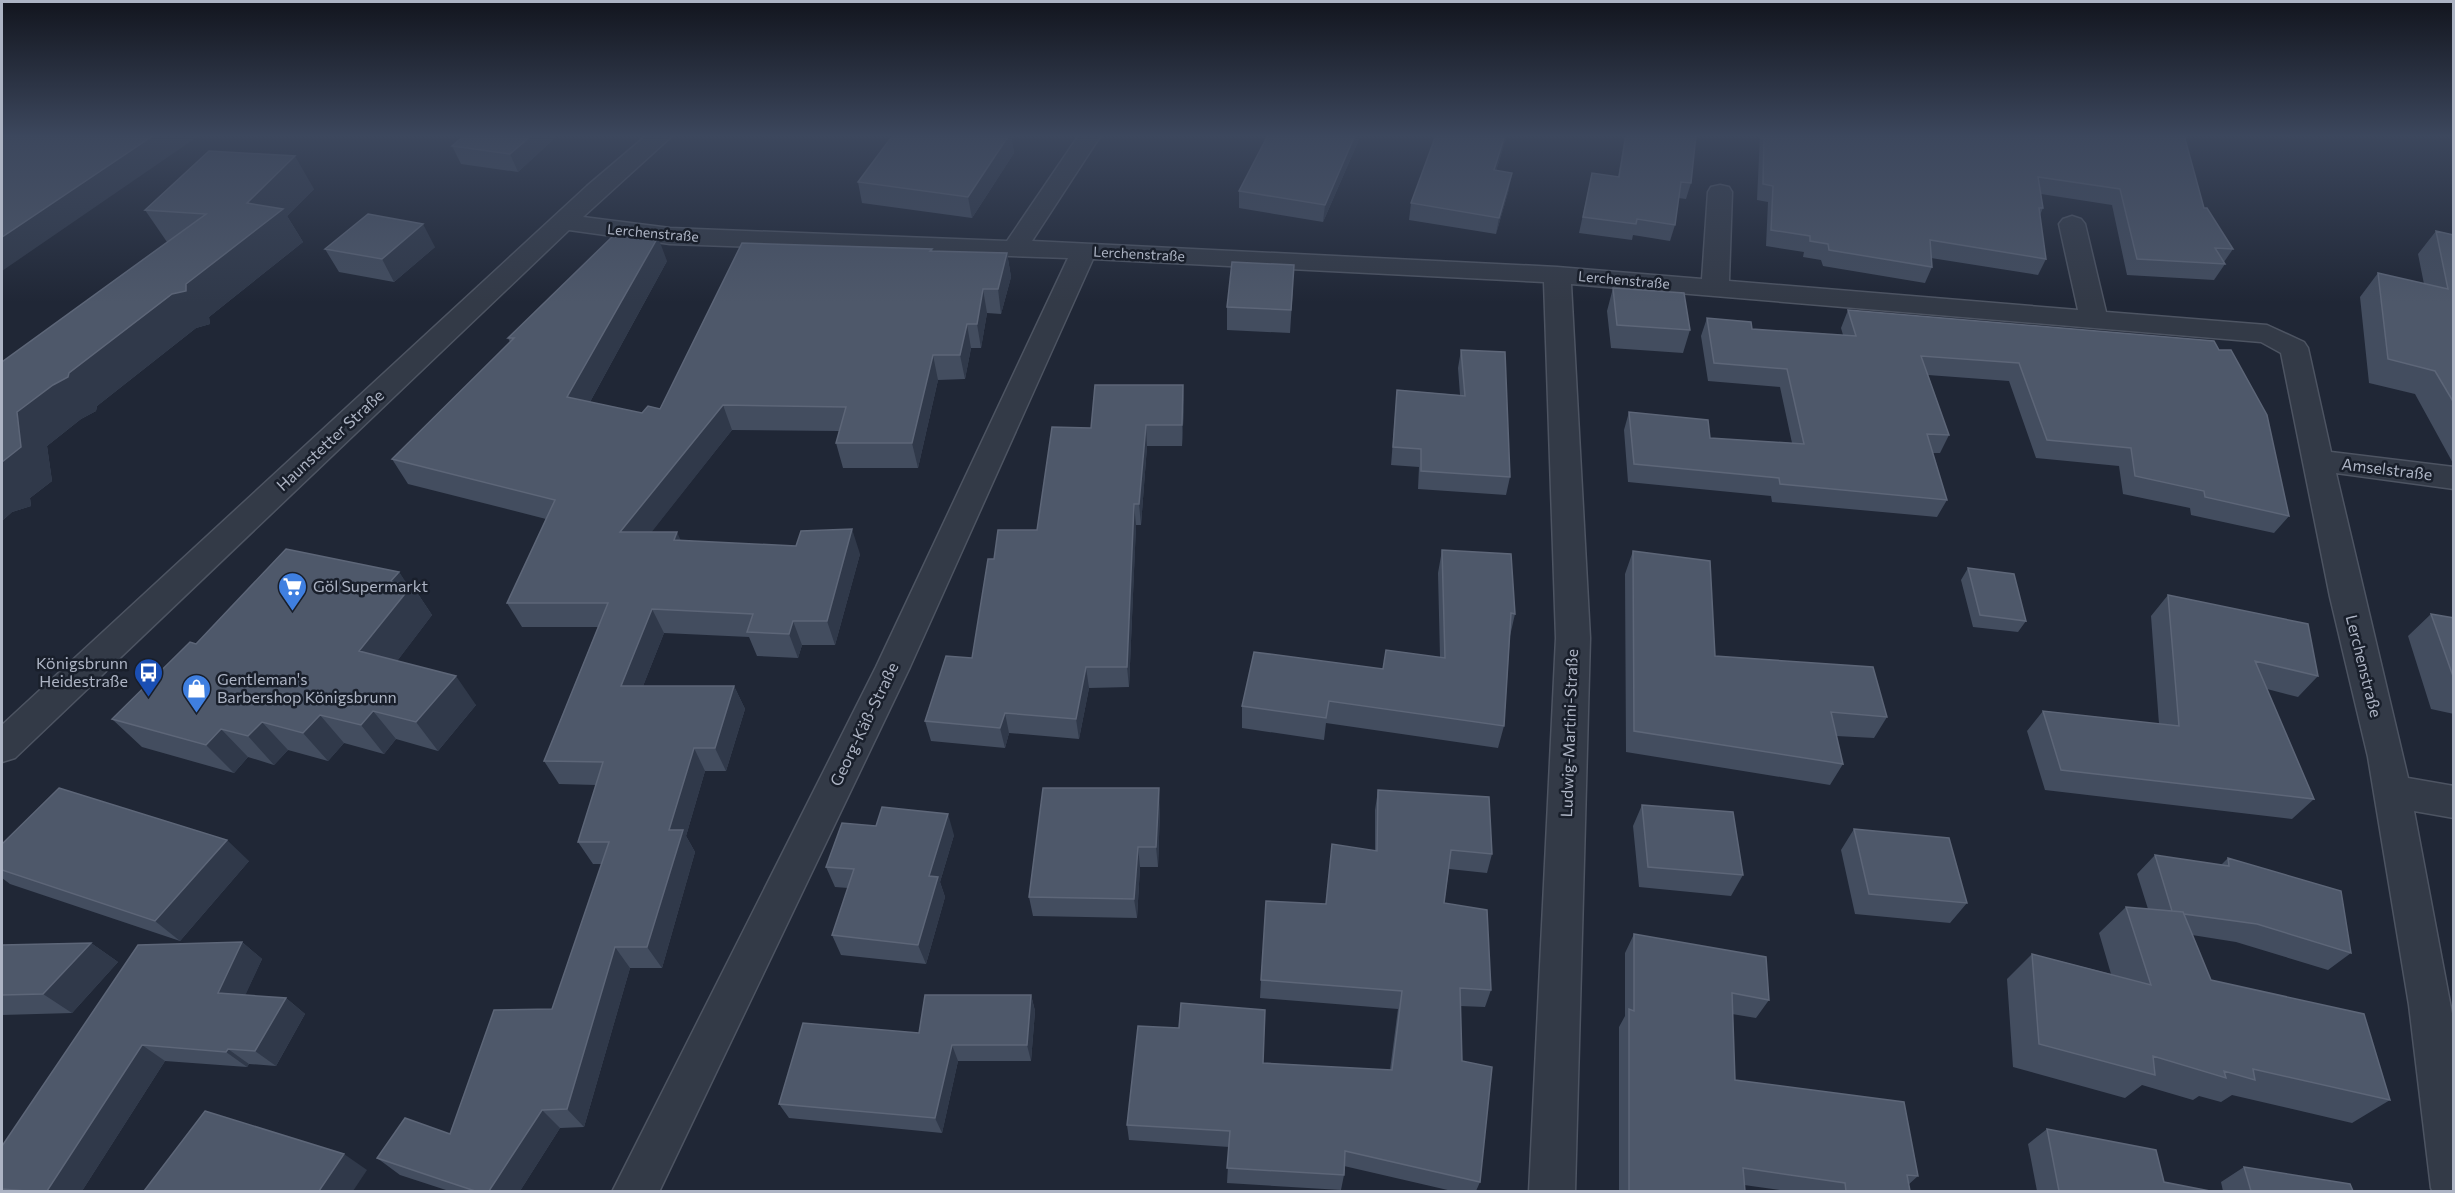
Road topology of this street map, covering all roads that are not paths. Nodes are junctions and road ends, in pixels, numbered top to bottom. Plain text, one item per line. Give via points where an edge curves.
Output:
1 (598, 191) edge
2 (1053, 191) edge
3 (1720, 192) dead end
4 (563, 222) junction
5 (2072, 224) dead end
6 (1014, 249) junction
7 (1084, 251) junction
8 (1557, 275) junction
9 (1715, 288) junction
10 (2094, 319) junction
11 (2320, 461) junction
12 (2454, 478) edge
13 (2, 747) edge
14 (2392, 791) junction
15 (2454, 802) edge
16 (2454, 1188) edge
17 (635, 1191) edge
18 (1552, 1191) edge

1 - 4 street, Haunstetter Straße
2 - 6 street
3 - 9 street
4 - 6 street, Lerchenstraße via 670,236
4 - 13 street, Haunstetter Straße
5 - 10 street
6 - 7 street, Lerchenstraße
7 - 8 street, Lerchenstraße
7 - 17 street, Georg-Käß-Straße via 892,667
8 - 9 street, Lerchenstraße
8 - 18 street, Ludwig-Martini-Straße via 1573,638
9 - 10 street, Lerchenstraße
10 - 11 street, Lerchenstraße via 2268,334 2294,348
11 - 12 street, Amselstraße
11 - 14 street, Lerchenstraße
14 - 15 street
14 - 16 street, Lerchenstraße via 2430,1005

